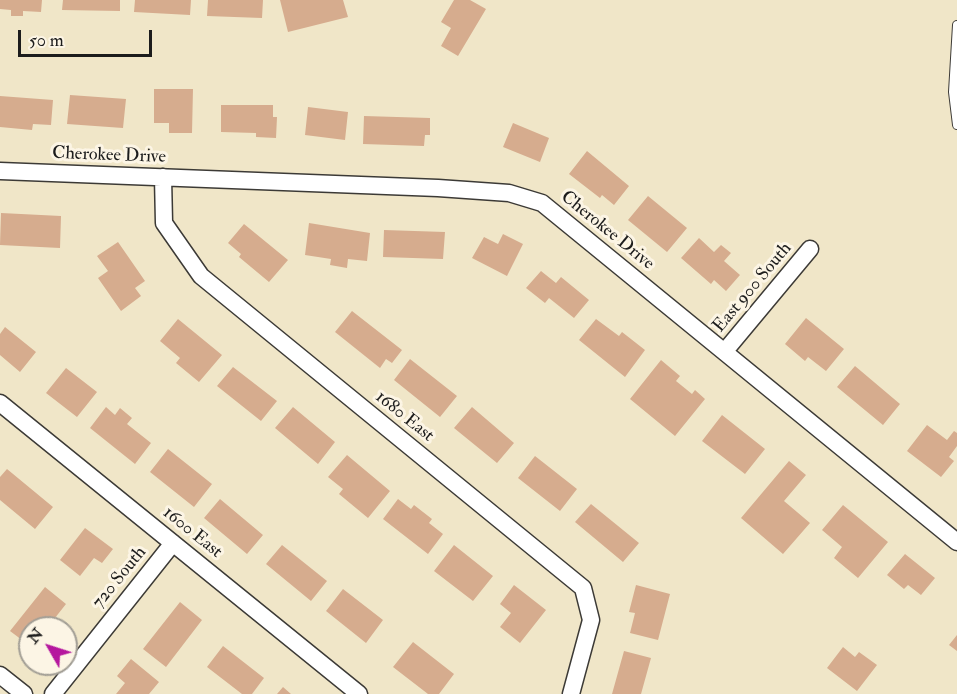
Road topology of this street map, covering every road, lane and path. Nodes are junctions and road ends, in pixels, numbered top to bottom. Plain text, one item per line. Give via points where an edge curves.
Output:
1 (957, 25) edge
2 (957, 43) edge
3 (957, 125) edge
4 (0, 171) edge
5 (163, 177) junction
6 (810, 249) dead end
7 (725, 351) junction
8 (0, 403) edge
9 (957, 542) edge
10 (173, 543) junction
11 (0, 675) edge
12 (24, 694) edge
13 (53, 694) edge
14 (359, 694) edge
15 (571, 694) edge

1 - 2 lane
2 - 3 lane via 953,92
4 - 5 street, Cherokee Drive
5 - 7 street, Cherokee Drive via 438,188 509,193 542,203
5 - 15 street, 1680 East via 164,223 201,276 583,588 591,620
6 - 7 street, East 900 South
7 - 9 street, Cherokee Drive
8 - 10 street, 1600 East
10 - 13 street, 720 South
10 - 14 street, 1600 East
11 - 12 street

